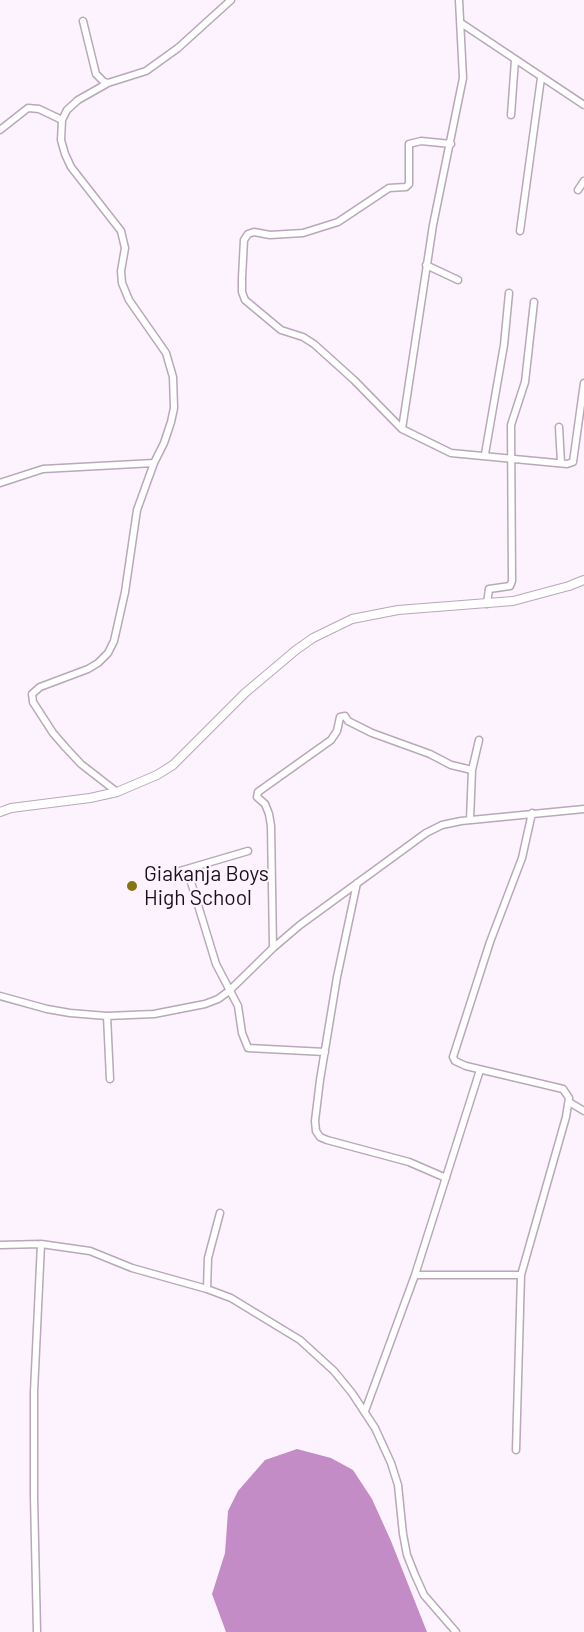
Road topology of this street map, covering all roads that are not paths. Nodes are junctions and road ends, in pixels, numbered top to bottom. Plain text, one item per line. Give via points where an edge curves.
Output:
1 (231, 0) edge
2 (459, 0) edge
3 (83, 21) dead end
4 (461, 23) junction
5 (515, 60) junction
6 (541, 78) junction
7 (108, 83) junction
8 (584, 105) edge
9 (511, 115) dead end
10 (62, 120) junction
11 (0, 130) edge
12 (451, 144) junction
13 (584, 181) edge
14 (578, 190) dead end
15 (520, 231) dead end
16 (426, 265) junction
17 (458, 280) dead end
18 (508, 293) dead end
19 (534, 302) dead end
20 (584, 383) edge
21 (559, 427) dead end
22 (402, 429) junction
23 (485, 454) junction
24 (513, 459) junction
25 (154, 463) junction
26 (561, 463) junction
27 (0, 483) edge
28 (584, 580) edge
29 (487, 604) junction
30 (479, 740) dead end
31 (472, 770) junction
32 (117, 792) junction
33 (584, 809) edge
34 (0, 812) edge
35 (532, 813) junction
36 (470, 820) junction
37 (248, 851) dead end
38 (187, 869) junction
39 (163, 876) dead end
40 (357, 883) junction
41 (273, 948) junction
42 (229, 991) junction
43 (0, 996) edge
44 (107, 1016) junction
45 (325, 1052) junction
46 (480, 1070) junction
47 (110, 1079) dead end
48 (569, 1102) junction
49 (584, 1111) edge
50 (446, 1178) junction
51 (220, 1214) dead end
52 (41, 1244) junction
53 (0, 1245) edge
54 (415, 1275) junction
55 (520, 1275) junction
56 (207, 1288) junction
57 (365, 1411) junction
58 (516, 1450) dead end
59 (37, 1632) edge
60 (456, 1632) edge

1 - 7 street via 146,71
2 - 4 street
3 - 7 street via 96,74
4 - 5 street
4 - 12 street via 463,78
5 - 6 street
5 - 9 street
6 - 8 street
6 - 15 street
7 - 10 street via 78,100
10 - 11 street via 28,108
10 - 25 street via 64,154 121,231 125,248 122,283 129,300 166,353 173,377 171,422
12 - 16 street
12 - 22 street via 409,144 409,184 389,188 338,222 303,233 254,232 244,240 245,300 281,330 314,344
13 - 14 street
16 - 17 street
16 - 22 street
18 - 23 street via 504,345
19 - 24 street via 525,382 511,425
20 - 26 street via 575,458 571,463
21 - 26 street
22 - 23 street via 451,453
23 - 24 street
24 - 26 street
24 - 29 street via 512,581 510,586 489,590
25 - 27 street via 43,469
25 - 32 street via 137,510 125,592 108,653 88,669 40,687 32,694 52,733 81,764
28 - 29 main road via 537,596
29 - 32 main road via 398,610 333,627 296,650 245,693 173,765
30 - 31 street
31 - 36 street
31 - 41 street via 340,717 331,740 258,792 271,826
32 - 34 main road
33 - 35 street
35 - 36 street
35 - 46 street via 522,858 453,1055 455,1061
36 - 40 street via 442,825 426,833
37 - 38 street
38 - 39 street
38 - 42 street via 216,964
40 - 41 street
40 - 45 street
41 - 42 street
42 - 44 street via 218,999 186,1009
42 - 45 street via 238,1006 248,1048
43 - 44 street via 47,1009
44 - 47 street
45 - 50 street via 316,1109 317,1134 409,1162
46 - 48 street via 563,1089
46 - 50 street
48 - 49 street
48 - 55 street
50 - 54 street
51 - 56 street via 208,1258
52 - 53 street
52 - 56 street via 90,1251 132,1268
52 - 59 street via 34,1392
54 - 55 street
54 - 57 street
55 - 58 street
56 - 57 street via 300,1340 334,1371
57 - 60 street via 395,1474 407,1556 424,1595

